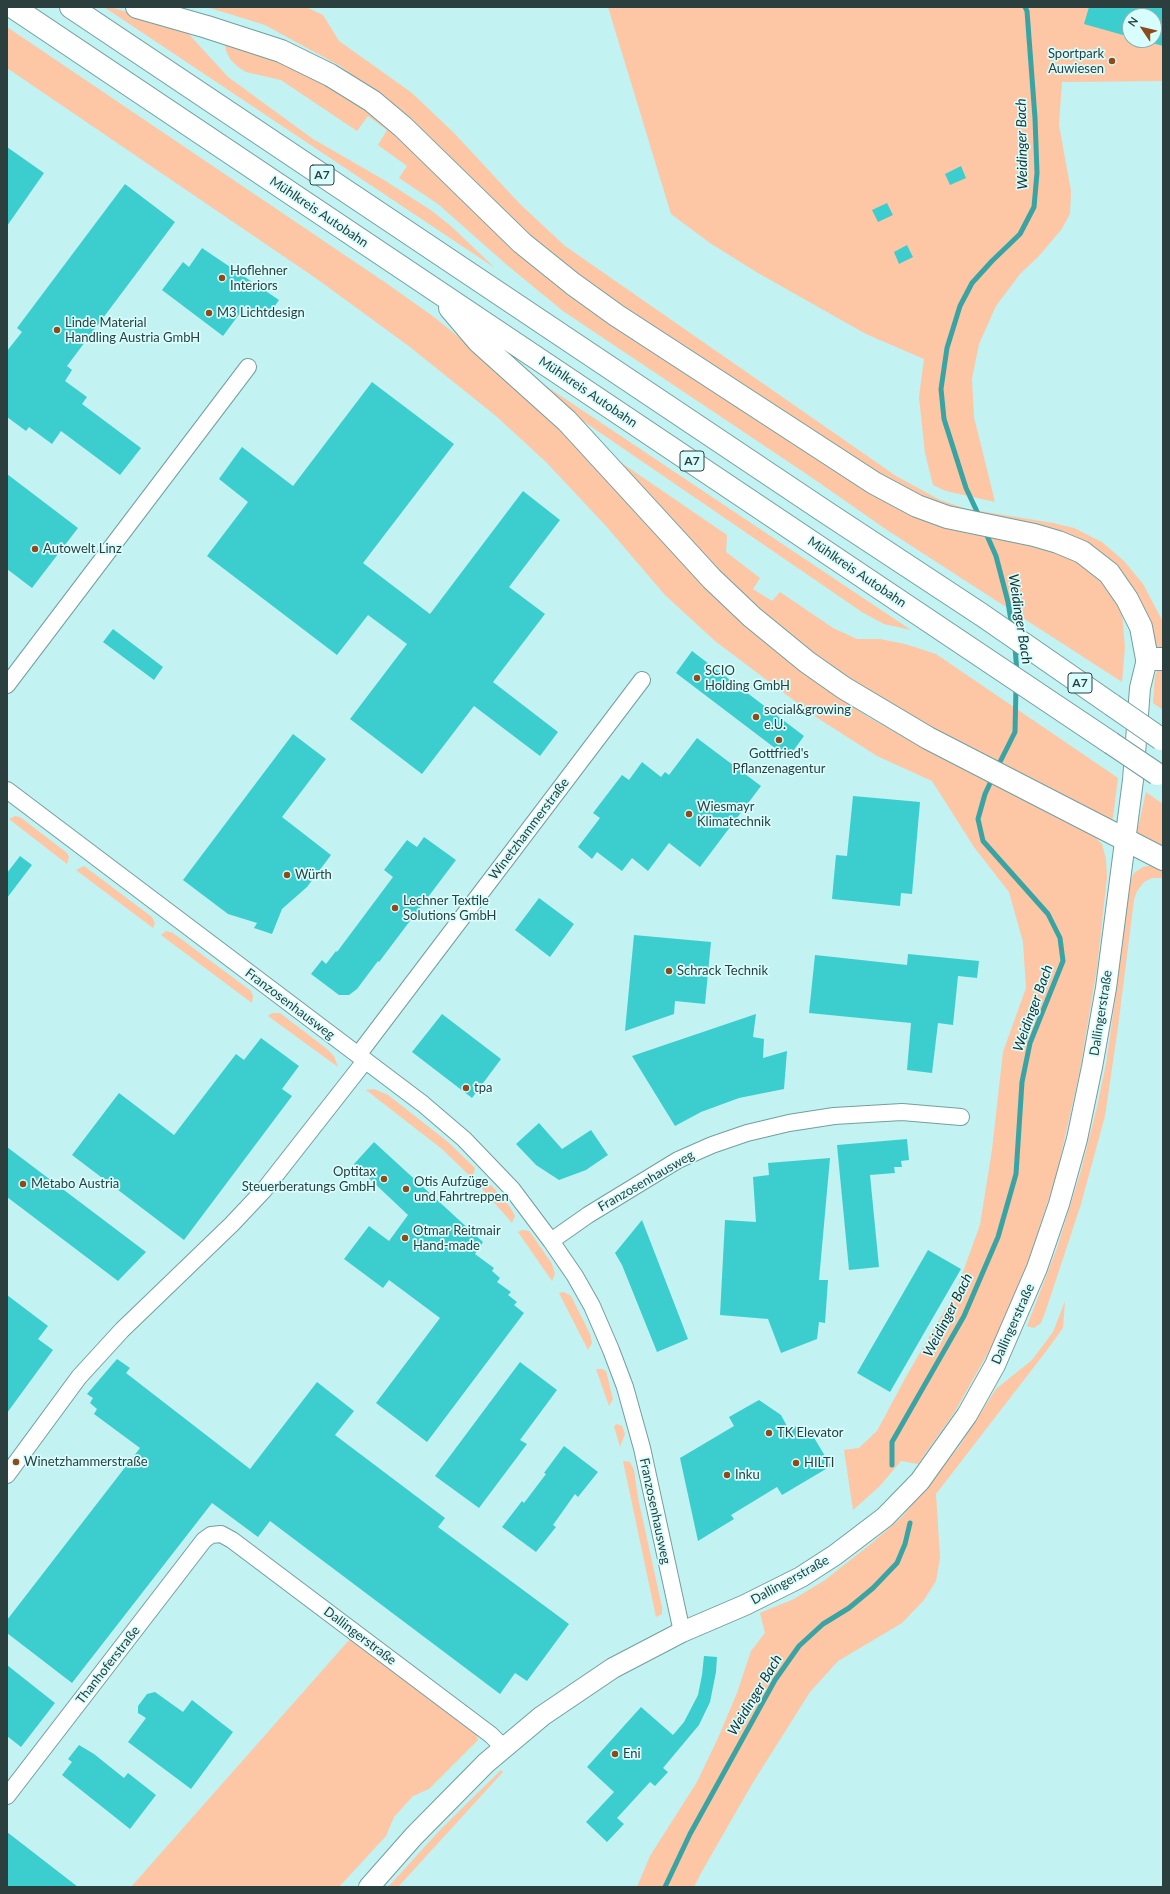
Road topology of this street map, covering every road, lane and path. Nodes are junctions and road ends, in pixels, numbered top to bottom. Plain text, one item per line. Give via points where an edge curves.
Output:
1 (13, 7) edge
2 (71, 7) edge
3 (137, 7) edge
4 (434, 289) junction
5 (248, 367) dead end
6 (1155, 659) edge
7 (642, 680) dead end
8 (7, 684) edge
9 (1162, 740) edge
10 (1160, 776) edge
11 (7, 790) edge
12 (1124, 839) junction
13 (1163, 859) edge
14 (362, 1058) junction
15 (961, 1118) dead end
16 (551, 1240) junction
17 (7, 1475) edge
18 (211, 1535) joint
19 (682, 1632) junction
20 (503, 1747) junction
21 (7, 1796) edge
22 (368, 1887) edge

1 - 4 highway, Mühlkreis Autobahn / A7
2 - 9 highway, A7, bridge via 982,615
3 - 6 highway via 281,51 330,75 360,94 403,127 522,243 579,289 874,483 917,506 947,517 1014,530 1058,542 1082,552 1109,573 1127,598
4 - 10 highway, Mühlkreis Autobahn / A7, bridge
4 - 12 highway via 478,341 567,420 706,573 752,617 807,662 844,688 928,738
5 - 8 street
6 - 12 street, Dallingerstraße via 1140,688 1133,780
7 - 14 street, Winetzhammerstraße
11 - 14 street, Franzosenhausweg
12 - 13 highway
12 - 19 street, Dallingerstraße via 1106,988 1077,1139 1059,1204 1037,1268 1013,1327 967,1416 920,1481 885,1517 835,1555 801,1577
14 - 16 street, Franzosenhausweg via 464,1138 512,1189
14 - 17 street, Winetzhammerstraße via 264,1190 122,1330 79,1377
15 - 16 street, Franzosenhausweg via 902,1112 842,1116 789,1123 747,1133 678,1160
16 - 19 street, Franzosenhausweg via 592,1306 625,1387 642,1448
18 - 20 street, Dallingerstraße via 221,1534 232,1540 491,1735
18 - 21 street, Thanhoferstraße via 204,1540
19 - 20 street, Dallingerstraße via 613,1668 542,1716
20 - 22 street, Dallingerstraße via 453,1795

